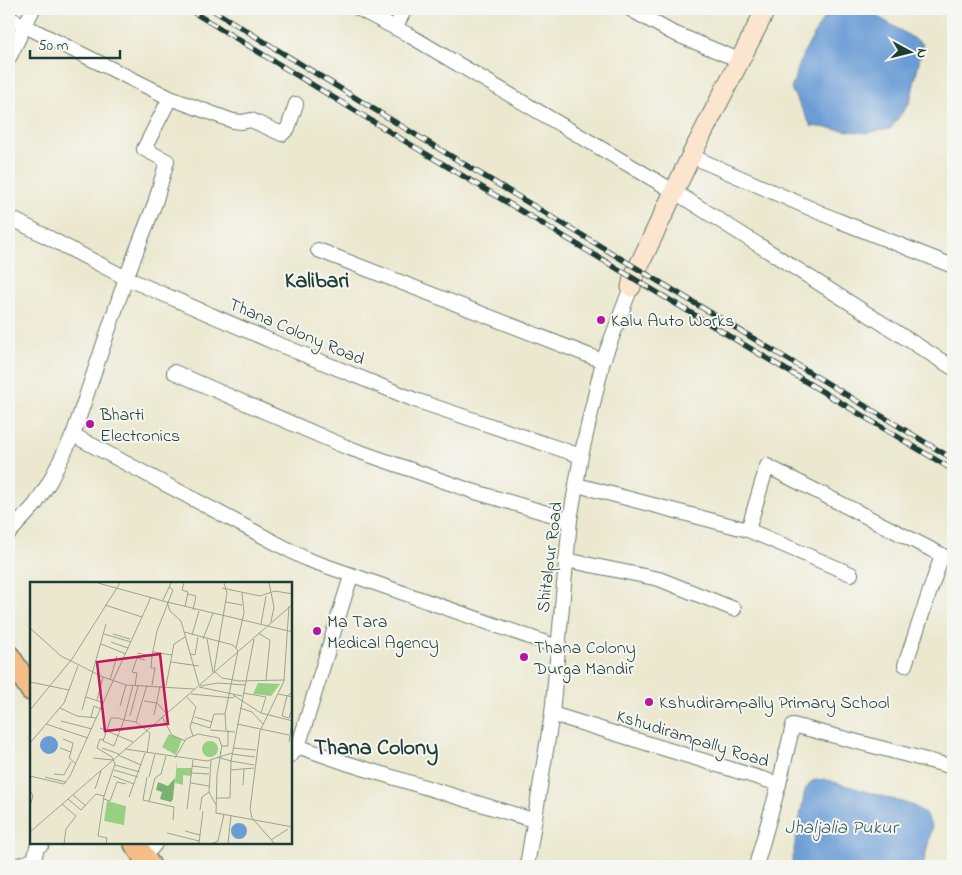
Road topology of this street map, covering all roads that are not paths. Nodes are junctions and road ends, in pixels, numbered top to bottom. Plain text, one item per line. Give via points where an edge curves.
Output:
1 (33, 9) edge
2 (359, 9) edge
3 (405, 9) edge
4 (630, 9) edge
5 (766, 9) edge
6 (9, 18) edge
7 (25, 26) junction
8 (395, 28) junction
9 (9, 58) edge
10 (739, 60) junction
11 (170, 98) junction
12 (296, 104) dead end
13 (692, 156) junction
14 (674, 192) junction
15 (9, 217) edge
16 (318, 250) dead end
17 (953, 266) edge
18 (126, 278) junction
19 (631, 287) joint
20 (603, 362) junction
21 (953, 368) edge
22 (174, 372) dead end
23 (73, 435) junction
24 (581, 456) junction
25 (577, 484) junction
26 (570, 520) junction
27 (748, 530) junction
28 (9, 532) edge
29 (566, 560) junction
30 (851, 574) dead end
31 (351, 576) junction
32 (734, 609) dead end
33 (558, 647) junction
34 (9, 656) edge
35 (905, 665) dead end
36 (30, 688) edge
37 (552, 714) junction
38 (294, 749) edge
39 (952, 763) edge
40 (779, 784) junction
41 (533, 820) junction
42 (40, 845) edge
43 (9, 863) edge
44 (15, 866) edge
45 (527, 866) edge
46 (756, 866) edge

1 - 7 street
2 - 8 street
3 - 8 street
4 - 10 street via 671,32
5 - 10 street
6 - 7 street
7 - 9 street
7 - 11 street
8 - 14 street
10 - 13 street
11 - 12 street via 233,121 251,120 282,134 288,128
11 - 18 street via 144,149 167,161 155,203
13 - 14 street
13 - 17 street via 837,220
14 - 19 street
14 - 21 street
15 - 18 street, Thana Colony Road
16 - 20 street
18 - 23 street
18 - 24 street, Thana Colony Road via 415,400
19 - 20 street, Shitalpur Road
20 - 24 street, Shitalpur Road
22 - 26 street via 346,447 472,491
23 - 28 street via 35,505
23 - 31 street via 306,559
24 - 25 street, Shitalpur Road
25 - 26 street, Shitalpur Road
25 - 27 street
26 - 29 street, Shitalpur Road
27 - 30 street
27 - 35 street via 766,466 942,555
29 - 32 street via 659,579
29 - 33 street, Shitalpur Road
31 - 33 street
31 - 38 street
33 - 37 street, Shitalpur Road
34 - 36 main road
37 - 40 street, Kshudirampally Road
37 - 41 street, Shitalpur Road
38 - 41 street
39 - 40 street, Kshudirampally Road via 792,725
40 - 46 street
41 - 45 street, Shitalpur Road
42 - 44 street via 34,860
43 - 44 street

